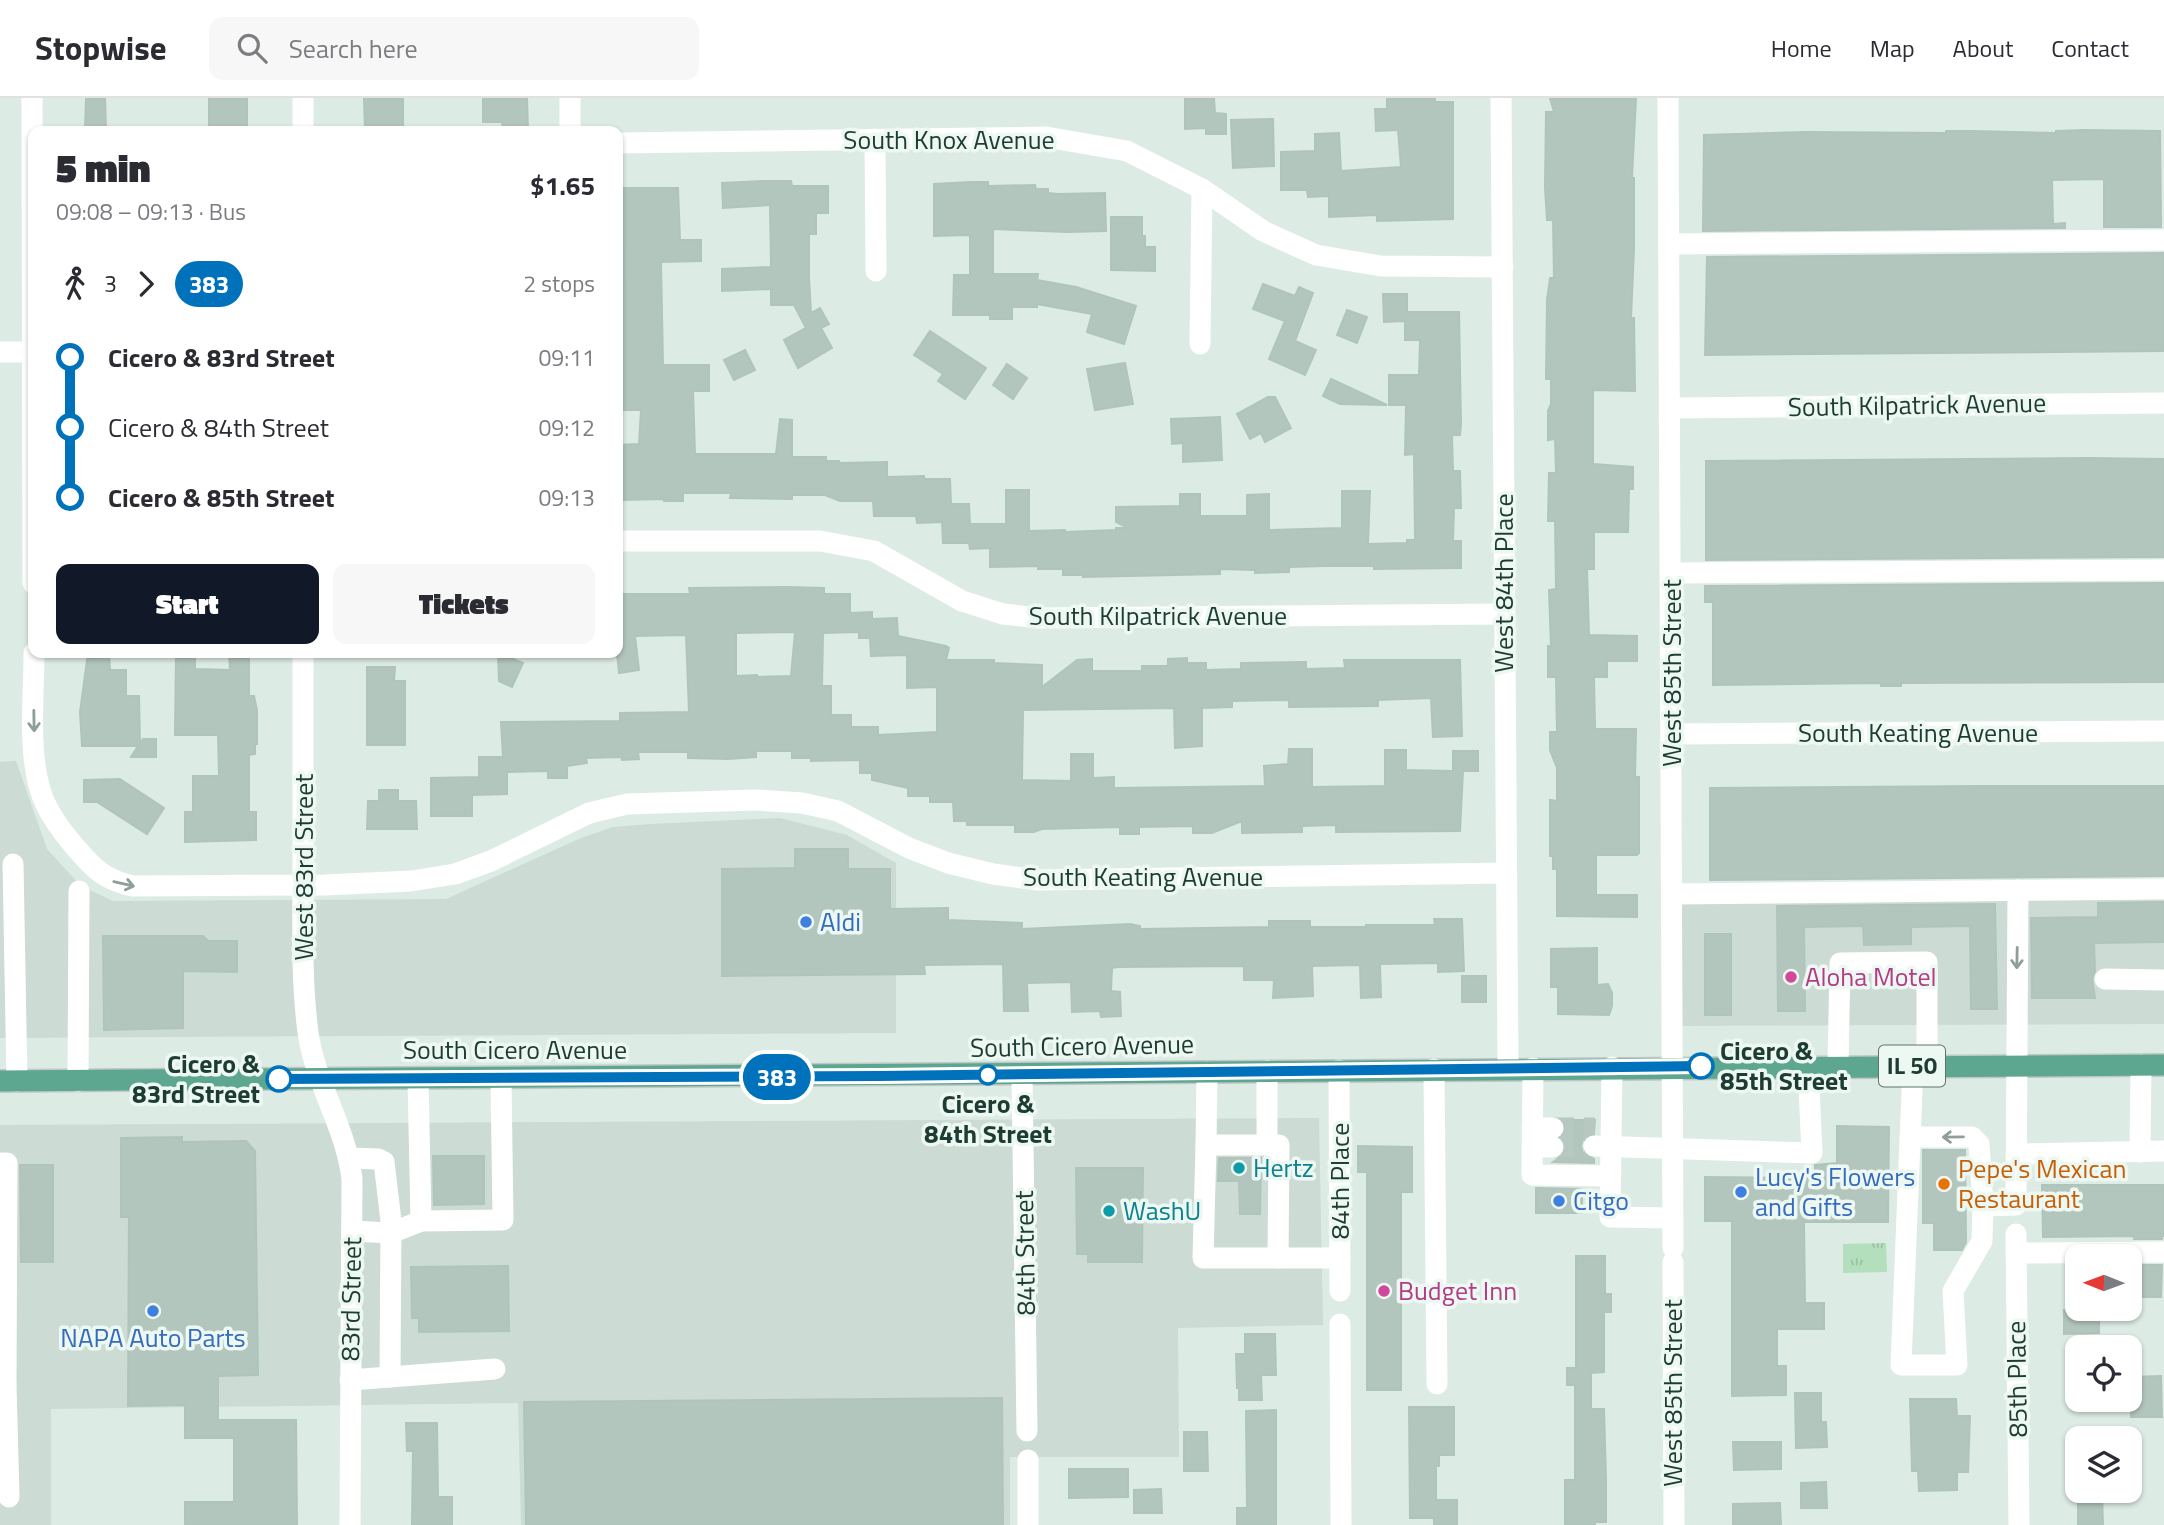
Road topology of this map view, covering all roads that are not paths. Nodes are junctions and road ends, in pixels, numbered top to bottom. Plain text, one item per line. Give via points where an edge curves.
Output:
1 (32, 98) edge
2 (303, 98) edge
3 (570, 98) edge
4 (1502, 98) edge
5 (1668, 98) edge
6 (32, 126) edge
7 (303, 126) edge
8 (570, 126) edge
9 (875, 139) junction
10 (623, 143) edge
11 (1202, 189) junction
12 (2164, 240) edge
13 (1670, 244) junction
14 (1503, 267) junction
15 (876, 271) dead end
16 (1200, 344) dead end
17 (0, 352) edge
18 (28, 352) edge
19 (2164, 403) edge
20 (1671, 408) junction
21 (623, 541) edge
22 (2164, 570) edge
23 (1671, 573) junction
24 (1504, 614) junction
25 (34, 658) edge
26 (303, 658) edge
27 (2164, 731) edge
28 (1672, 734) junction
29 (13, 864) dead end
30 (1505, 873) junction
31 (303, 885) junction
32 (2018, 890) junction
33 (2164, 890) edge
34 (79, 891) dead end
35 (1673, 894) junction
36 (2105, 979) dead end
37 (2164, 980) edge
38 (8, 992) edge
39 (2016, 1065) junction
40 (2141, 1065) junction
41 (2164, 1065) edge
42 (1808, 1066) junction
43 (1838, 1066) junction
44 (1920, 1066) junction
45 (1612, 1067) junction
46 (1674, 1067) junction
47 (1508, 1068) junction
48 (1533, 1068) junction
49 (1434, 1069) junction
50 (1339, 1070) junction
51 (1267, 1071) junction
52 (1207, 1072) junction
53 (1023, 1074) junction
54 (319, 1079) junction
55 (418, 1079) junction
56 (501, 1079) junction
57 (9, 1081) edge
58 (78, 1081) junction
59 (1602, 1137) junction
60 (1910, 1137) junction
61 (1267, 1145) junction
62 (1206, 1146) junction
63 (1674, 1147) junction
64 (2164, 1151) edge
65 (2140, 1152) junction
66 (2016, 1154) junction
67 (349, 1158) junction
68 (0, 1163) edge
69 (1610, 1176) junction
70 (1983, 1206) junction
71 (1674, 1218) junction
72 (421, 1221) junction
73 (352, 1231) junction
74 (391, 1233) junction
75 (2164, 1252) edge
76 (1278, 1258) junction
77 (1340, 1258) junction
78 (1340, 1291) dead end
79 (1340, 1324) dead end
80 (495, 1369) dead end
81 (390, 1377) junction
82 (350, 1380) junction
83 (3, 1384) edge
84 (1437, 1384) dead end
85 (1027, 1431) dead end
86 (1028, 1460) dead end
87 (9, 1497) dead end
88 (350, 1525) edge
89 (1028, 1525) edge
90 (1341, 1525) edge
91 (1674, 1525) edge
92 (2019, 1525) edge

1 - 6 street
2 - 7 street
3 - 8 street
4 - 14 street, West 84th Place
5 - 13 street, West 85th Street
9 - 10 street, South Knox Avenue
9 - 11 street, South Knox Avenue via 1046,137 1127,151
9 - 15 street
11 - 14 street, South Knox Avenue via 1263,231 1316,255 1381,266
11 - 16 street
12 - 13 street
13 - 20 street, West 85th Street
14 - 24 street, West 84th Place
17 - 18 street
19 - 20 street, South Kilpatrick Avenue
20 - 23 street, West 85th Street
21 - 24 street, South Kilpatrick Avenue via 820,541 874,551 962,600 1003,614 1039,618
22 - 23 street
23 - 28 street, West 85th Street
24 - 30 street, West 84th Place
25 -> 31 street, South Keating Avenue via 36,769 43,798 89,864 110,880 132,886
26 - 31 street, West 83rd Street
27 - 28 street, South Keating Avenue
28 - 35 street, West 85th Street
29 - 38 street
30 - 31 street, South Keating Avenue via 1038,880 948,863 838,811 756,800 627,804 589,813 455,874 411,881
30 - 47 street, West 84th Place
31 - 54 street, West 83rd Street via 308,1034
32 - 33 street
32 - 35 street
32 -> 39 street
34 - 58 street
35 - 46 street, West 85th Street
36 - 37 street
38 - 57 street
39 - 40 main road, South Cicero Avenue / IL 50
39 - 44 main road, South Cicero Avenue / IL 50
39 - 66 street
40 - 41 main road, South Cicero Avenue / IL 50
40 - 65 street
42 - 43 main road, South Cicero Avenue / IL 50
42 - 46 main road, South Cicero Avenue / IL 50
42 - 63 street via 1812,1153
43 - 44 main road, South Cicero Avenue / IL 50
43 - 44 street via 1840,962 1927,962
44 - 60 street
45 - 46 main road, South Cicero Avenue / IL 50
45 - 48 main road, South Cicero Avenue / IL 50
45 - 59 street
46 - 63 street, West 85th Street
47 - 48 main road, South Cicero Avenue / IL 50
47 - 49 main road, South Cicero Avenue / IL 50
48 - 69 street via 1543,1137 1532,1175
49 - 50 main road, South Cicero Avenue / IL 50
49 - 84 street
50 - 51 main road, South Cicero Avenue / IL 50
50 - 77 street, 84th Place
51 - 52 main road, South Cicero Avenue / IL 50
51 - 61 street
52 - 53 main road, South Cicero Avenue / IL 50
52 - 62 street
53 - 56 main road, South Cicero Avenue / IL 50
53 - 85 street, 84th Street
54 - 55 main road, South Cicero Avenue / IL 50
54 - 58 main road, South Cicero Avenue / IL 50
54 - 67 street, 83rd Street
55 - 56 main road, South Cicero Avenue / IL 50
55 - 72 street
56 - 72 street via 503,1220
57 - 58 main road, South Cicero Avenue / IL 50
59 - 63 street
59 - 69 street
70 -> 60 street via 1979,1144 1972,1137
60 - 70 street via 1901,1365 1957,1365 1953,1291 1982,1241
61 - 62 street
61 - 76 street via 1279,1145
62 - 76 street via 1203,1258
63 - 71 street, West 85th Street
64 - 65 street
65 - 66 street
66 - 70 street via 2016,1205
67 - 73 street, 83rd Street
67 - 74 street via 384,1162
68 - 83 street via 7,1163
69 - 71 street via 1610,1217
71 - 91 street, West 85th Street
72 - 74 street
73 - 74 street
73 - 82 street, 83rd Street
74 - 81 street
75 - 92 street, 85th Place via 2016,1243
76 - 77 street
77 - 78 street, 84th Place
79 - 90 street
80 - 81 street
81 - 82 street
82 - 88 street, 83rd Street
83 - 87 street
86 - 89 street

